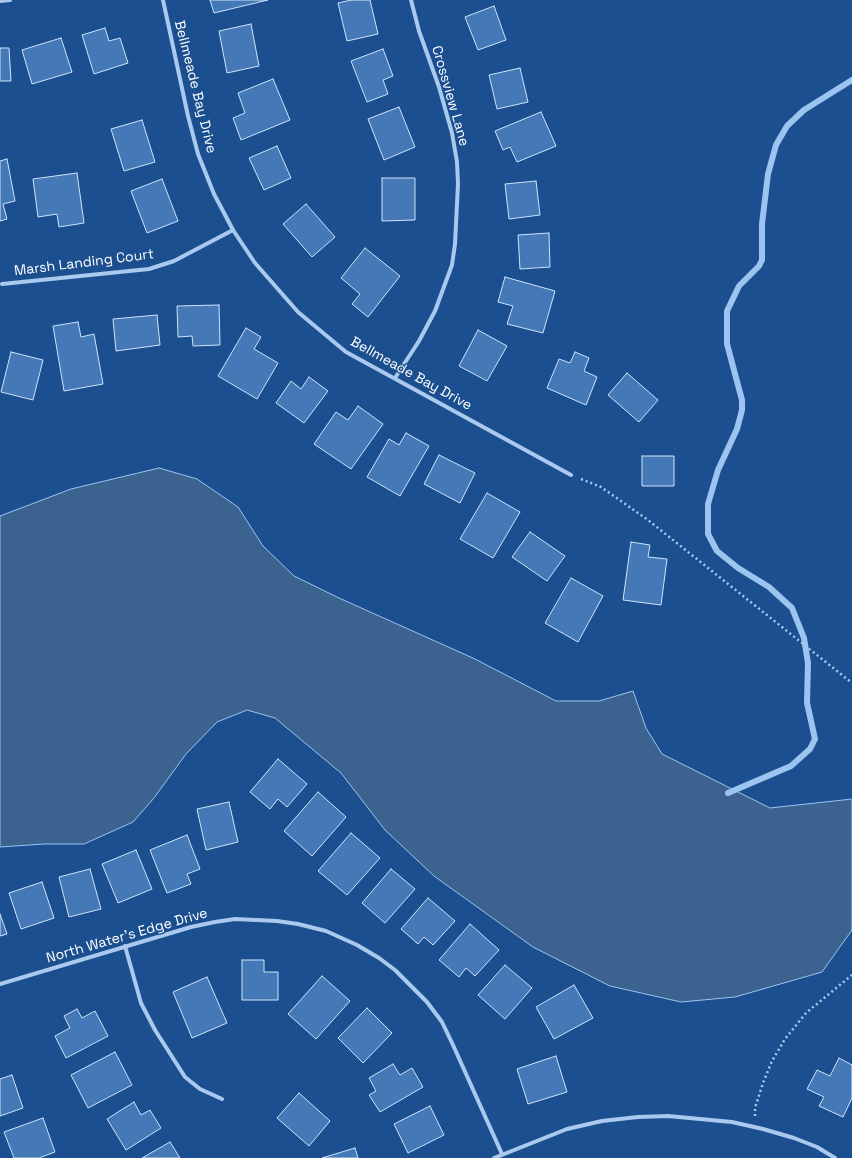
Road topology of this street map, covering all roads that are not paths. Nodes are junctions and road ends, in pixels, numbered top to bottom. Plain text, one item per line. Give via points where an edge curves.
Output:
1 (10, 0) edge
2 (163, 0) edge
3 (411, 0) edge
4 (0, 1) edge
5 (233, 230) junction
6 (2, 284) dead end
7 (395, 378) junction
8 (571, 475) road end
9 (125, 946) junction
10 (0, 984) edge
11 (222, 1099) dead end
12 (502, 1154) junction
13 (494, 1158) edge
14 (835, 1158) edge

1 - 4 street
2 - 5 street, Bellmeade Bay Drive via 198,154 214,194
3 - 7 street, Crossview Lane via 452,133 457,162 456,244 452,265 435,311
5 - 6 street, Marsh Landing Court via 174,261 149,269
5 - 7 street, Bellmeade Bay Drive via 255,263 298,312 346,352
7 - 8 street, Bellmeade Bay Drive
9 - 10 street, North Water's Edge Drive
9 - 11 street via 141,1003 155,1030 185,1077
9 - 12 street, North Water's Edge Drive via 191,927 235,919 298,924 326,931 358,944 396,970 428,1002 442,1022
12 - 13 street
12 - 14 street via 567,1130 602,1121 668,1116 732,1122 754,1127 794,1138

